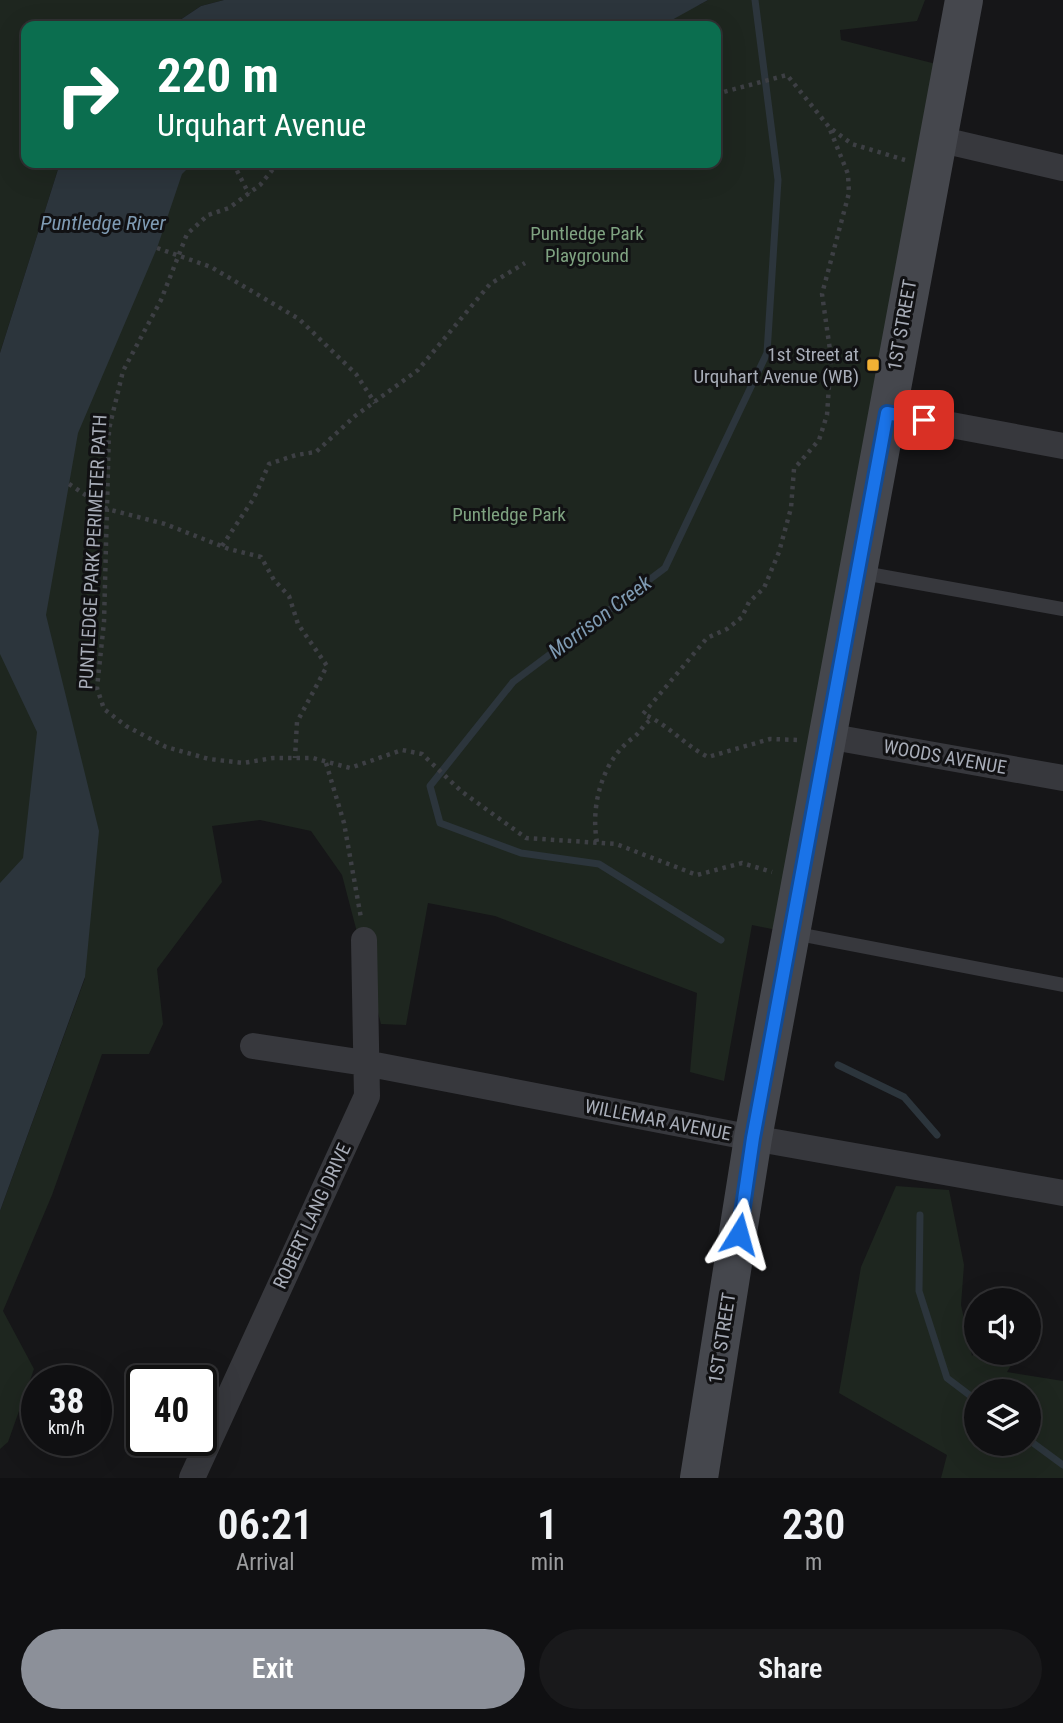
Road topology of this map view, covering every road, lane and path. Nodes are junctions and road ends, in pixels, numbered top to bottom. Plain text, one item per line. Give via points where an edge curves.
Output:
1 (964, 0) edge
2 (721, 93) edge
3 (830, 128) junction
4 (924, 150) junction
5 (236, 168) edge
6 (274, 168) edge
7 (1063, 168) edge
8 (249, 194) junction
9 (156, 248) dead end
10 (177, 257) junction
11 (526, 263) dead end
12 (375, 403) junction
13 (887, 413) junction
14 (1063, 446) edge
15 (69, 484) dead end
16 (107, 509) junction
17 (222, 546) junction
18 (856, 572) junction
19 (1063, 608) edge
20 (653, 718) junction
21 (826, 740) junction
22 (295, 758) junction
23 (326, 762) junction
24 (1063, 778) edge
25 (597, 842) junction
26 (802, 880) junction
27 (792, 933) junction
28 (364, 940) joint
29 (1063, 985) edge
30 (253, 1046) dead end
31 (365, 1063) junction
32 (753, 1138) junction
33 (1063, 1193) edge
34 (192, 1478) edge
35 (699, 1478) edge

1 - 4 street, 1ST STREET
2 - 3 path via 787,75
3 - 4 path via 852,144
3 - 20 path via 848,174 849,193 822,294 831,357 827,415 819,440 794,469 791,508 764,588 742,617 707,638 663,688 643,714
4 - 7 street
4 - 13 street, 1ST STREET
5 - 8 path
6 - 8 path, PUNTLEDGE PARK PERIMETER PATH
8 - 10 path, PUNTLEDGE PARK PERIMETER PATH via 208,215 187,234
9 - 10 path
10 - 12 path via 211,267 299,319 356,373
10 - 16 path, PUNTLEDGE PARK PERIMETER PATH via 161,300 123,371 109,429
11 - 12 path via 490,284 418,370
12 - 17 path via 316,452 269,464 254,498
13 - 14 street
13 - 18 street, 1ST STREET
15 - 16 path
16 - 17 path
16 - 22 path, PUNTLEDGE PARK PERIMETER PATH via 97,688 104,709 166,747 209,759 243,763
17 - 22 path via 261,557 289,596 298,624 327,666 297,722
18 - 19 lane
18 - 21 street, 1ST STREET
20 - 21 path via 708,757 770,739
20 - 25 path via 625,741 602,782 595,808
21 - 24 street, WOODS AVENUE
21 - 26 street, 1ST STREET
22 - 23 path, PUNTLEDGE PARK PERIMETER PATH
23 - 25 path, PUNTLEDGE PARK PERIMETER PATH via 350,768 402,750 422,754 461,791 526,838
23 - 28 path via 344,823
25 - 26 path, PUNTLEDGE PARK PERIMETER PATH via 634,849 697,874 742,863
26 - 27 street, 1ST STREET
27 - 29 lane
27 - 32 street, 1ST STREET
28 - 31 street, ROBERT LANG DRIVE
30 - 31 street, WILLEMAR AVENUE
31 - 32 street, WILLEMAR AVENUE
31 - 34 street, ROBERT LANG DRIVE via 367,1096
32 - 33 street, WILLEMAR AVENUE
32 - 35 street, 1ST STREET

